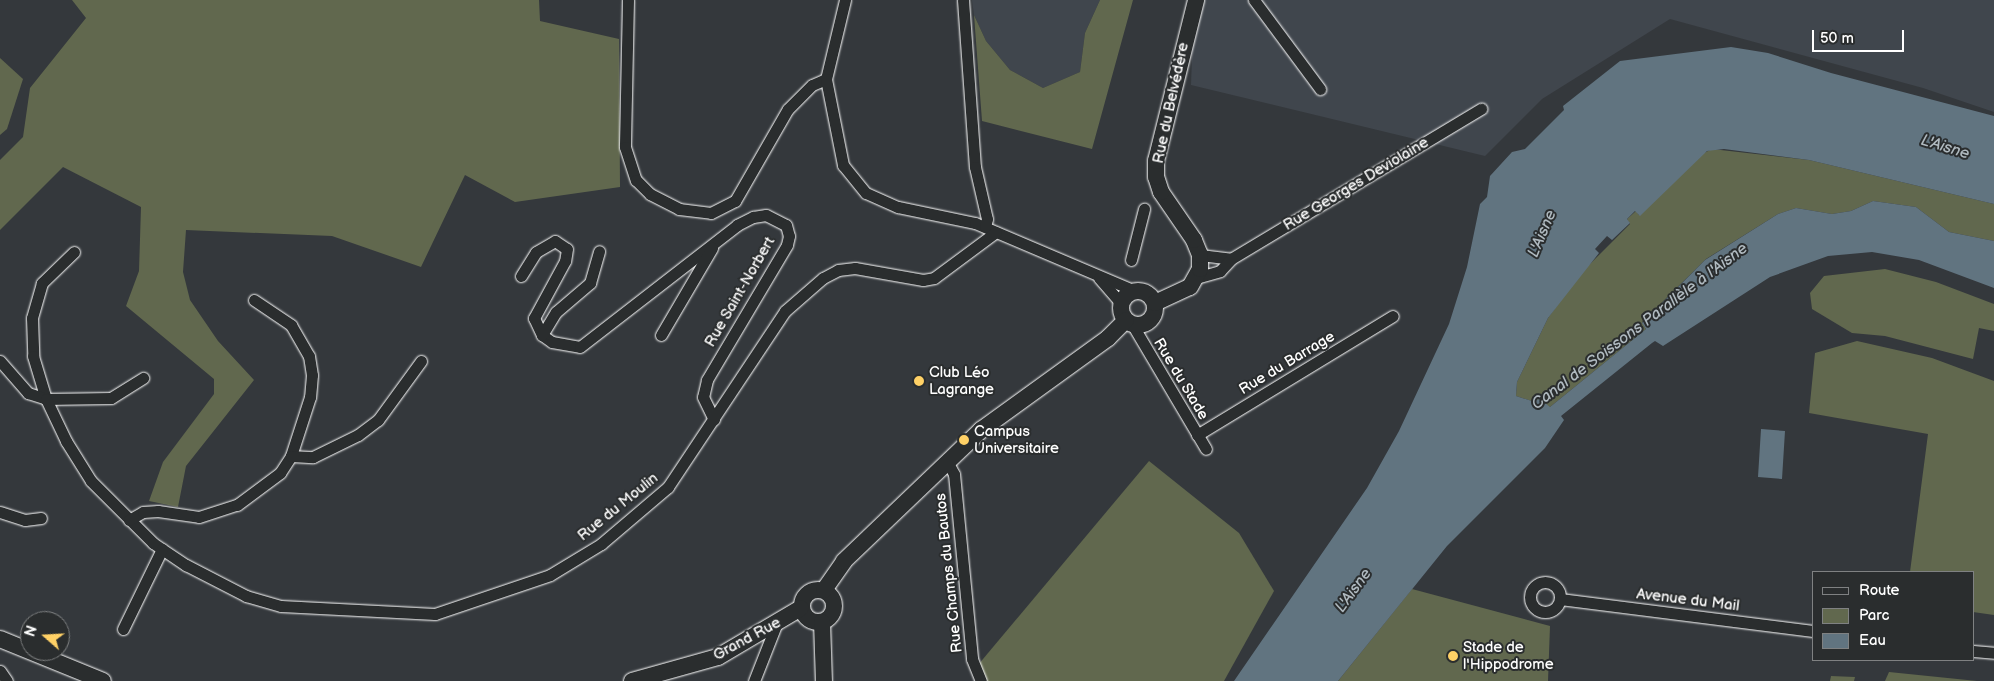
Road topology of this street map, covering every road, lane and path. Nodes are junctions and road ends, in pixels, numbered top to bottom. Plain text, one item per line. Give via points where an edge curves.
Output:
1 (628, 0) edge
2 (845, 0) edge
3 (964, 0) edge
4 (1196, 0) edge
5 (1254, 0) edge
6 (826, 79) junction
7 (1320, 89) dead end
8 (1481, 110) dead end
9 (1144, 209) dead end
10 (985, 228) junction
11 (996, 232) junction
12 (715, 242) junction
13 (599, 251) dead end
14 (74, 252) dead end
15 (1200, 255) junction
16 (1231, 259) junction
17 (1131, 260) dead end
18 (521, 276) dead end
19 (1099, 278) junction
20 (1196, 278) junction
21 (1135, 291) junction
22 (254, 300) dead end
23 (1155, 302) junction
24 (1122, 304) junction
25 (1393, 316) dead end
26 (1129, 322) junction
27 (542, 335) junction
28 (661, 335) dead end
29 (0, 361) edge
30 (421, 361) dead end
31 (143, 378) dead end
32 (46, 399) junction
33 (714, 420) junction
34 (1197, 435) junction
35 (1206, 449) dead end
36 (291, 456) junction
37 (947, 462) junction
38 (0, 512) edge
39 (41, 518) dead end
40 (130, 520) junction
41 (162, 549) junction
42 (824, 590) junction
43 (1560, 599) dead end
44 (801, 608) junction
45 (822, 622) junction
46 (776, 625) junction
47 (123, 629) dead end
48 (1812, 631) edge
49 (0, 639) edge
50 (1974, 650) edge
51 (1994, 653) edge
52 (0, 672) edge
53 (8, 681) edge
54 (103, 681) edge
55 (632, 681) edge
56 (754, 681) edge
57 (824, 681) edge
58 (981, 681) edge

1 - 6 street via 625,147 636,180 650,194 679,210 710,213 735,201 788,109 812,85
2 - 6 street
3 - 10 street via 975,167 987,219
4 - 15 main road, Rue du Belvédère via 1156,161 1156,177 1161,192 1194,240
5 - 7 street
6 - 10 street via 844,165 866,193 898,207
8 - 16 street, Rue Georges Deviolaine
9 - 17 street
10 - 11 street
11 - 19 street
11 - 33 street, Rue du Moulin via 934,278 923,280 854,268 838,270 823,278 786,311
12 - 27 street, Rue Saint-Norbert via 580,347 562,346
12 - 28 street, Rue Saint-Norbert
12 - 33 street, Rue Saint-Norbert via 753,217 766,215 786,225 789,236 707,380 703,396
13 - 27 street via 590,283 556,312
14 - 32 street, Rue du Moulin via 42,283 32,318 33,356
15 - 16 street
15 - 20 main road
16 - 20 street, Rue Georges Deviolaine via 1220,271
18 - 27 street via 536,252 555,240 567,250 565,261 534,318
19 - 21 street via 1113,280
19 - 24 street
20 - 23 main road, Rue Georges Deviolaine via 1190,287
21 - 23 main road via 1145,292
21 - 24 main road via 1126,296
22 - 36 street via 291,325 309,356 312,375 310,396
23 - 26 main road via 1156,309 1150,321
24 - 26 main road
25 - 34 street, Rue du Barrage
26 - 34 street, Rue du Stade
26 - 37 main road via 981,430
29 - 32 street via 28,393
30 - 36 street via 393,403 358,435 313,456
31 - 32 street via 111,398
32 - 40 street, Rue du Moulin via 66,441 91,481
33 - 41 street, Rue du Moulin via 668,487 601,544 550,575 435,614 281,606 216,582
34 - 35 street, Rue du Stade
36 - 40 street via 280,472 237,505 199,517 158,511 143,512
37 - 42 main road via 844,561
37 - 58 street, Rue Champs du Bautos via 954,474 972,659
38 - 39 street via 25,520
40 - 41 street, Rue du Moulin
41 - 47 street
42 - 44 main road via 808,592
42 - 45 main road via 833,598 834,610
43 - 48 street, Avenue du Mail
44 - 45 main road via 806,618
44 - 46 main road, Grand Rue
45 - 57 main road
46 - 55 main road, Grand Rue via 718,657
46 - 56 street
49 - 54 main road
50 - 51 street
52 - 53 street

